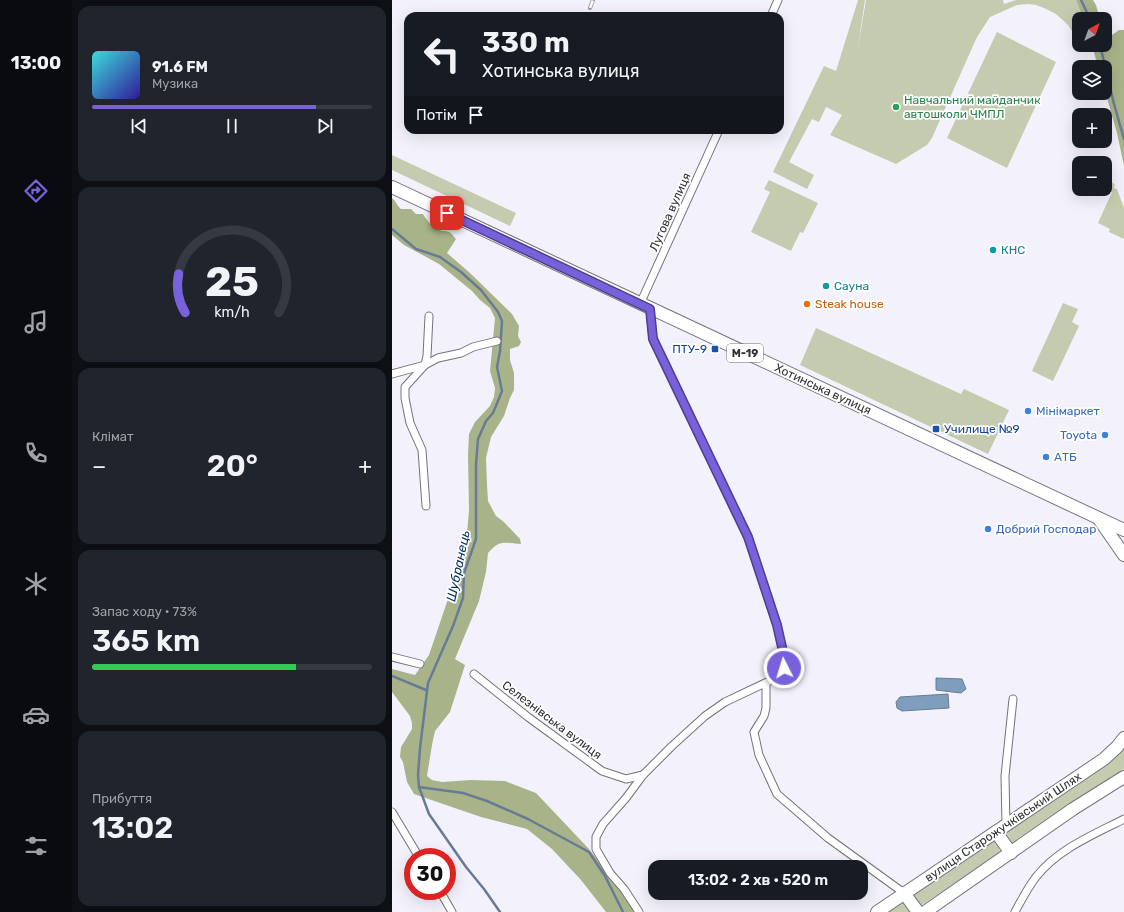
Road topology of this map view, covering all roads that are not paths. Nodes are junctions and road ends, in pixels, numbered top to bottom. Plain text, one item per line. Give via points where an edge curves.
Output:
1 (778, 0) edge
2 (773, 12) edge
3 (717, 134) edge
4 (392, 187) edge
5 (645, 306) junction
6 (428, 316) dead end
7 (497, 341) dead end
8 (425, 365) junction
9 (392, 374) edge
10 (426, 506) dead end
11 (1099, 518) junction
12 (1124, 530) edge
13 (1124, 555) edge
14 (392, 656) edge
15 (420, 664) dead end
16 (474, 674) dead end
17 (766, 683) junction
18 (1013, 699) dead end
19 (1124, 738) edge
20 (644, 775) junction
21 (1124, 777) edge
22 (392, 812) edge
23 (1124, 819) edge
24 (1001, 829) junction
25 (414, 848) edge
26 (1011, 853) junction
27 (904, 893) junction
28 (445, 900) edge
29 (452, 912) edge
30 (639, 912) edge
31 (877, 912) edge
32 (918, 912) edge
33 (925, 912) edge
34 (1015, 912) edge

1 - 2 street
3 - 5 street, Лугова вулиця
4 - 5 main road, Хотинська вулиця / М-19
5 - 11 main road, Хотинська вулиця / М-19
5 - 17 street via 653,339 748,537 777,625 784,668 780,676
6 - 8 street
7 - 8 street via 438,358
8 - 9 street
8 - 10 street via 405,387 405,398 410,423 422,450
11 - 12 main road, Хотинська вулиця / М-19
11 - 13 main road
14 - 15 street
16 - 20 street, Селезнівська вулиця via 602,771 626,779
17 - 20 street via 725,702 706,716
17 - 27 street via 766,708 754,732 759,756 777,794 828,838
18 - 24 street
19 - 24 main road, вулиця Старожучківський Шлях via 1104,760
20 - 30 street via 603,824 596,837 596,849
21 - 26 main road, вулиця Старожучківський Шлях
22 - 25 street
23 - 34 street via 1082,840 1054,860 1036,877
24 - 26 main road
24 - 27 main road, вулиця Старожучківський Шлях
26 - 33 main road, вулиця Старожучківський Шлях
27 - 31 main road, вулиця Старожучківський Шлях
27 - 32 main road
28 - 29 street

